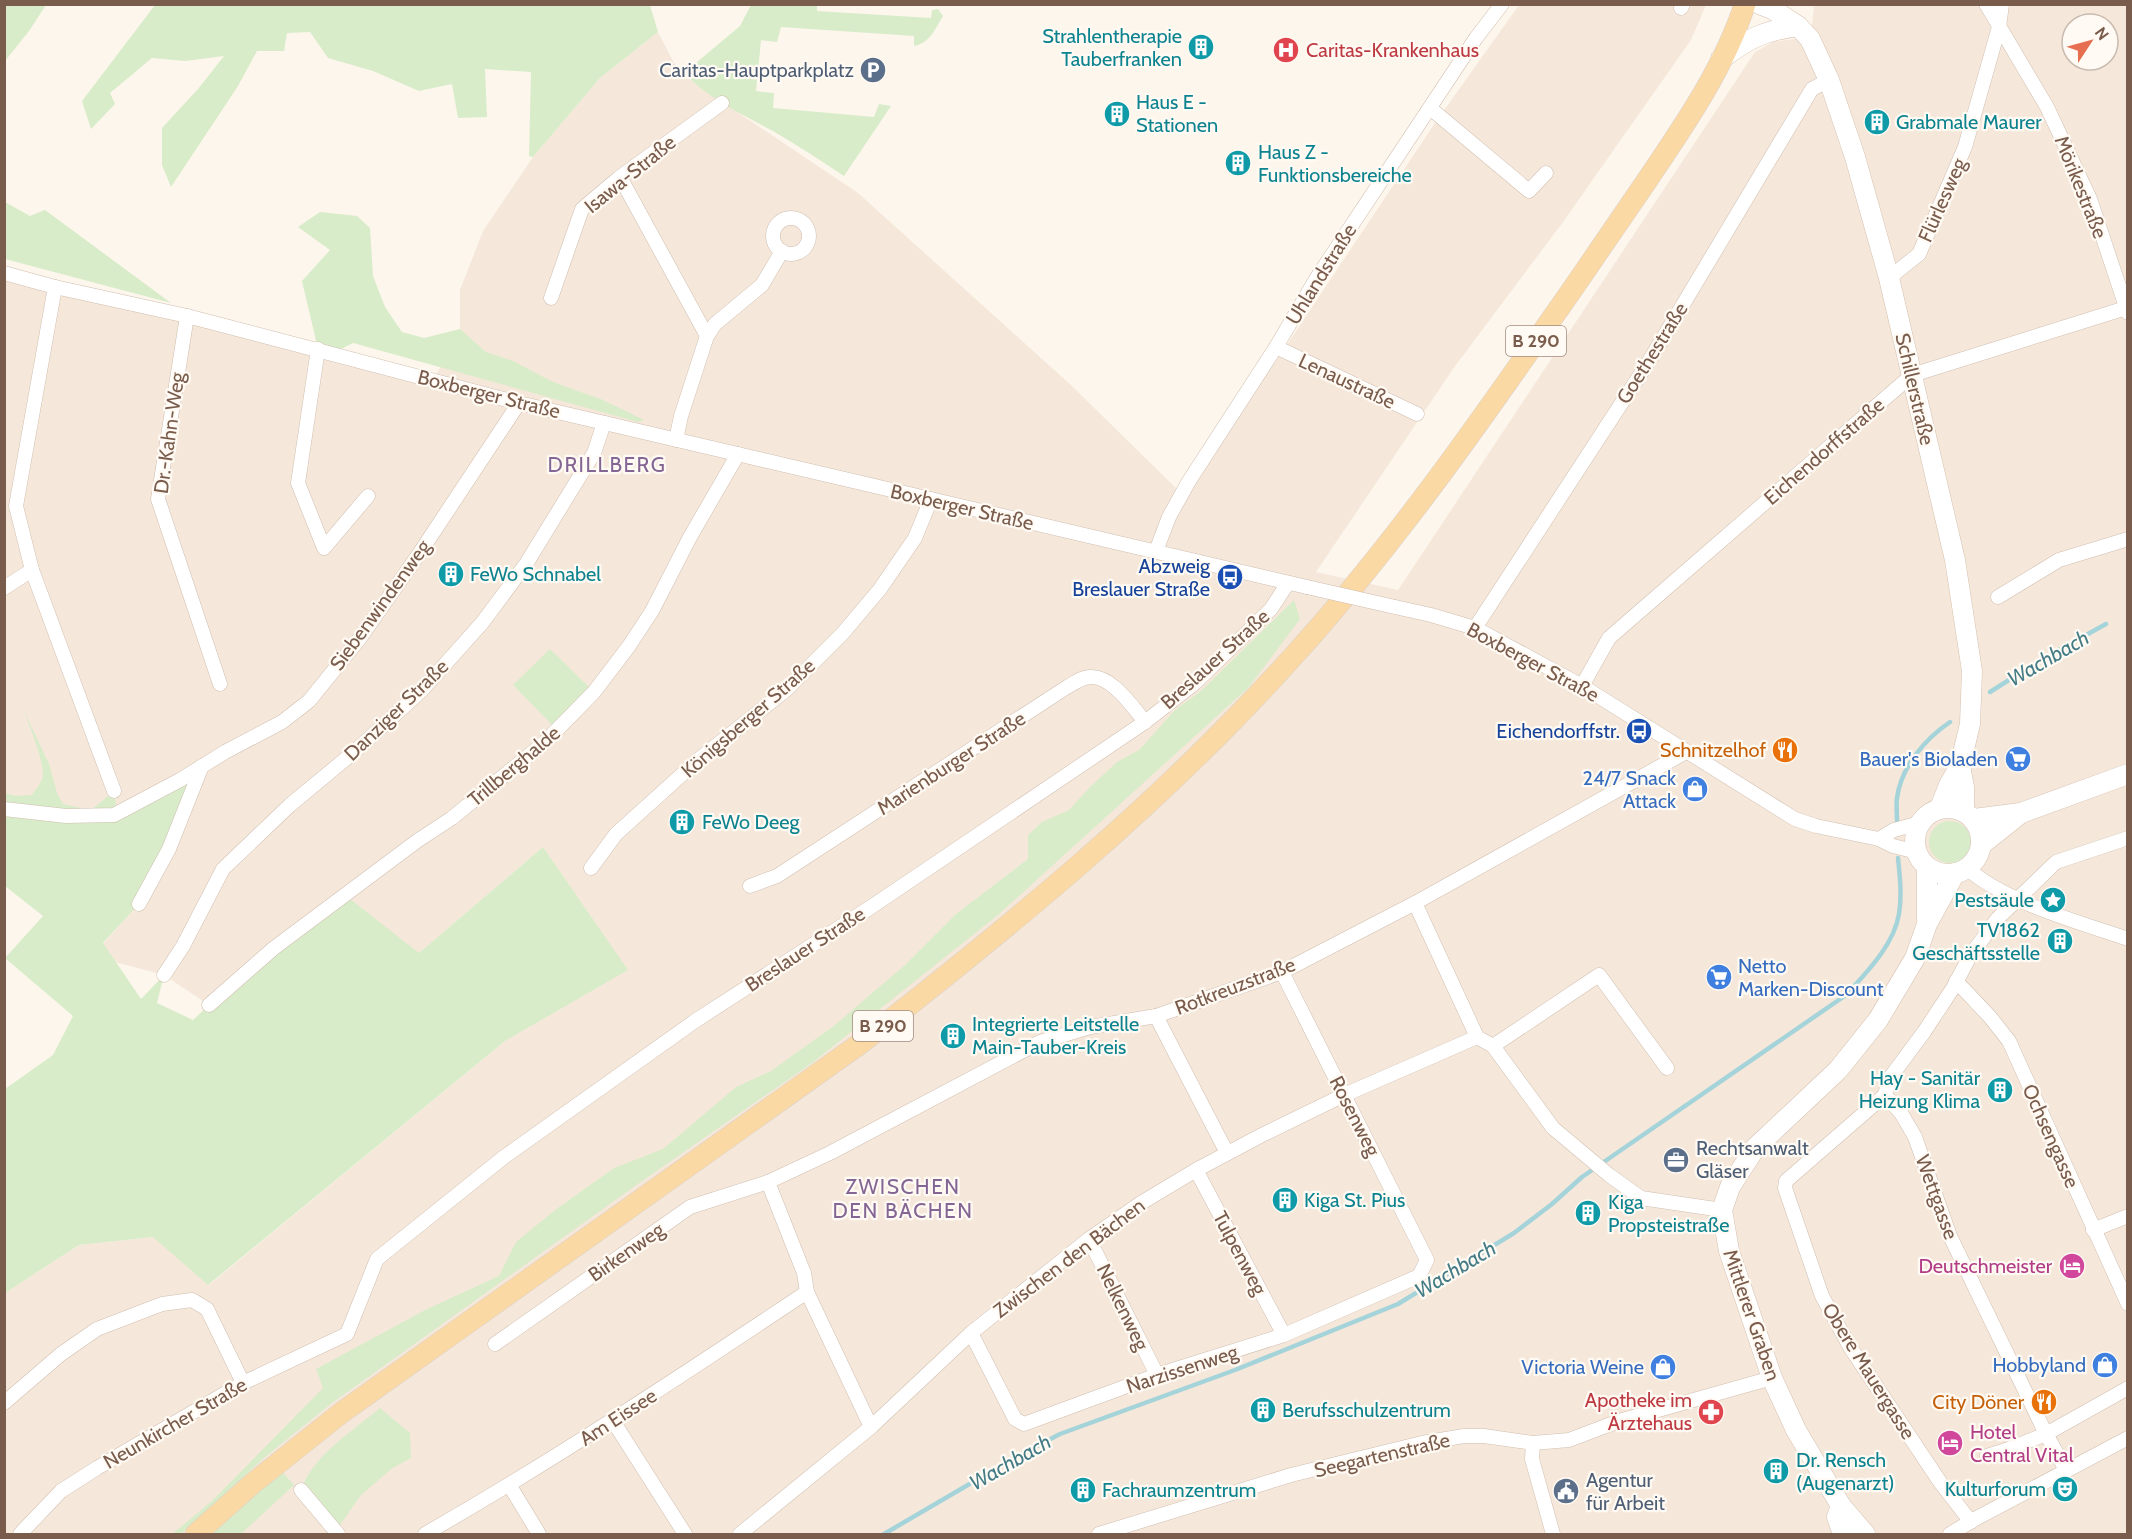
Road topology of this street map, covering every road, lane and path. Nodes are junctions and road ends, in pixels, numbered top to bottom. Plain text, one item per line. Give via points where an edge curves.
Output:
1 (1502, 4) edge
2 (1745, 4) edge
3 (1759, 4) edge
4 (1789, 4) edge
5 (1986, 4) edge
6 (2002, 4) edge
7 (1798, 26) junction
8 (2000, 27) junction
9 (1721, 59) junction
10 (1828, 80) junction
11 (722, 104) dead end
12 (1430, 108) junction
13 (1546, 173) dead end
14 (620, 177) junction
15 (782, 251) dead end
16 (4, 273) edge
17 (1888, 278) junction
18 (55, 287) junction
19 (551, 298) dead end
20 (2127, 311) edge
21 (187, 316) junction
22 (707, 336) junction
23 (1276, 348) junction
24 (318, 349) junction
25 (1912, 375) junction
26 (519, 403) junction
27 (1417, 414) dead end
28 (604, 423) junction
29 (676, 440) junction
30 (738, 454) junction
31 (368, 496) dead end
32 (931, 499) junction
33 (2127, 539) edge
34 (1156, 551) junction
35 (32, 570) junction
36 (1288, 583) junction
37 (4, 588) edge
38 (1998, 597) dead end
39 (1474, 628) junction
40 (220, 684) dead end
41 (1582, 686) junction
42 (1145, 722) junction
43 (1686, 752) junction
44 (202, 766) junction
45 (1960, 766) junction
46 (2127, 774) edge
47 (114, 791) dead end
48 (1940, 808) junction
49 (4, 809) edge
50 (2021, 813) junction
51 (1969, 815) junction
52 (1920, 823) junction
53 (2127, 838) edge
54 (1879, 839) junction
55 (1982, 844) junction
56 (1922, 859) junction
57 (591, 868) dead end
58 (1961, 871) junction
59 (750, 886) dead end
60 (2016, 899) junction
61 (1415, 903) junction
62 (139, 904) dead end
63 (1927, 924) junction
64 (2127, 939) edge
65 (1282, 972) junction
66 (164, 975) dead end
67 (1956, 981) junction
68 (209, 1005) dead end
69 (1156, 1016) junction
70 (1477, 1037) junction
71 (1493, 1046) junction
72 (1667, 1068) dead end
73 (1344, 1095) junction
74 (1885, 1095) junction
75 (1227, 1153) junction
76 (1196, 1170) junction
77 (768, 1182) junction
78 (1722, 1210) junction
79 (2127, 1216) edge
80 (2093, 1230) junction
81 (1089, 1239) junction
82 (1427, 1260) joint
83 (807, 1292) junction
84 (2127, 1304) edge
85 (971, 1333) junction
86 (346, 1334) joint
87 (1284, 1335) junction
88 (495, 1344) dead end
89 (1157, 1375) junction
90 (1772, 1378) junction
91 (243, 1383) junction
92 (2127, 1388) edge
93 (4, 1402) edge
94 (613, 1421) junction
95 (871, 1427) junction
96 (2046, 1434) junction
97 (2127, 1438) edge
98 (1533, 1443) junction
99 (1987, 1456) dead end
100 (2066, 1470) junction
101 (510, 1486) junction
102 (301, 1490) dead end
103 (1841, 1506) junction
104 (1971, 1522) junction
105 (334, 1533) edge
106 (20, 1534) edge
107 (196, 1534) edge
108 (425, 1534) edge
109 (539, 1534) edge
110 (685, 1534) edge
111 (740, 1534) edge
112 (1099, 1534) edge
113 (1553, 1534) edge
114 (1843, 1534) edge
115 (1865, 1534) edge
116 (1950, 1534) edge

1 - 12 street, Uhlandstraße
2 - 9 main road, B 290
3 - 7 street, Schillerstraße
4 - 7 street, Schillerstraße
5 - 8 street, Mörikestraße
6 - 8 street, Flürlesweg
7 - 9 street via 1771,30 1747,40
7 - 10 street, Schillerstraße via 1810,39
8 - 17 street, Flürlesweg via 1965,147 1919,254
8 - 20 street, Mörikestraße via 2047,107 2090,199
9 - 107 main road, B 290 via 1699,102 1659,163 1399,532 1290,660 1200,755 1120,830 861,1043 341,1413
10 - 17 street, Schillerstraße via 1855,157
10 - 39 street, Goethestraße via 1812,89 1651,358
11 - 14 street, Isawa-Straße
12 - 13 street via 1529,191
12 - 23 street, Uhlandstraße via 1316,279
14 - 19 street, Isawa-Straße via 582,209
14 - 22 street
15 - 22 street via 762,285 715,324
16 - 18 street, Boxberger Straße
17 - 25 street, Schillerstraße
18 - 21 street, Boxberger Straße
18 - 35 street via 16,506
20 - 25 street, Eichendorffstraße
21 - 24 street, Boxberger Straße
21 - 40 street, Dr.-Kahn-Weg via 158,499
22 - 29 street
23 - 27 street, Lenaustraße
23 - 34 street, Uhlandstraße via 1189,481
24 - 26 street, Boxberger Straße
24 - 31 street via 298,483 324,548
25 - 41 street, Eichendorffstraße via 1610,638
25 - 45 street, Schillerstraße via 1955,560 1972,671 1970,724
26 - 28 street, Boxberger Straße
26 - 44 street, Siebenwindenweg via 367,629 309,701 282,722
28 - 29 street, Boxberger Straße
28 - 66 street, Danziger Straße via 582,473 526,564 482,623 422,690 223,869
29 - 30 street, Boxberger Straße
30 - 32 street, Boxberger Straße
30 - 68 street, Trillberghalde via 652,611 594,692 535,751 452,818 274,948
32 - 34 street, Boxberger Straße
32 - 57 street, Königsberger Straße via 915,538 843,633 786,690 698,760 616,834
33 - 38 street via 2059,560
34 - 36 street, Boxberger Straße
35 - 37 street
35 - 47 street
36 - 39 street, Boxberger Straße, bridge
36 - 42 street, Breslauer Straße via 1272,609 1196,682
39 - 41 street, Boxberger Straße
41 - 43 street, Boxberger Straße
42 - 59 street, Marienburger Straße via 1126,697 1106,681 1085,678 785,871
42 - 86 street, Breslauer Straße via 695,1021 504,1157 377,1259
43 - 54 street, Boxberger Straße via 1795,819
43 - 61 street, Rotkreuzstraße
44 - 49 street, Siebenwindenweg via 114,815 66,816
44 - 62 street via 169,849
45 - 48 street, Schillerstraße
45 - 51 street, Schillerstraße
46 - 50 street
48 - 51 street via 1956,808
48 - 52 street
50 - 51 street
50 - 55 street
51 - 55 street
52 - 54 street
52 - 56 street via 1915,842
53 - 60 street, Obere Mauergasse via 2056,862
54 - 56 street, Boxberger Straße
55 - 58 street via 1979,854
56 - 58 street via 1936,872
56 - 63 street
58 - 60 street
58 - 63 street
60 - 64 street
60 - 67 street, Obere Mauergasse via 1970,956
61 - 65 street, Rotkreuzstraße
61 - 70 street
63 - 78 street via 1915,958 1878,1020 1838,1070 1755,1148
65 - 69 street, Rotkreuzstraße
65 - 73 street, Rosenweg
67 - 74 street, Obere Mauergasse via 1890,1079
67 - 80 street, Ochsengasse via 2009,1041
69 - 75 street
69 - 77 street, Rotkreuzstraße via 1090,1027 1040,1042 831,1153
70 - 71 street
70 - 73 street, Zwischen den Bächen
71 - 72 street via 1599,975
71 - 78 street via 1553,1128 1641,1198
73 - 75 street, Zwischen den Bächen
73 - 82 street, Rosenweg
74 - 96 street, Wettgasse via 1915,1137 1950,1236
74 - 104 street, Obere Mauergasse via 1786,1181 1785,1188 1822,1296 1850,1347
75 - 76 street, Zwischen den Bächen
76 - 81 street, Zwischen den Bächen
76 - 87 street, Tulpenweg
77 - 83 street via 804,1273
77 - 88 street, Birkenweg via 690,1207
78 - 90 street, Mittlerer Graben via 1729,1251
79 - 80 street
80 - 84 street, Ochsengasse
81 - 85 street, Zwischen den Bächen
81 - 89 street, Nelkenweg
82 - 87 street, Narzissenweg via 1419,1276
83 - 94 street, Am Eissee
83 - 95 street
85 - 89 street, Narzissenweg via 1016,1419 1024,1424
85 - 95 street, Zwischen den Bächen
86 - 91 street, Neunkircher Straße
87 - 89 street, Narzissenweg
90 - 98 street, Seegartenstraße via 1619,1421 1569,1440
90 - 103 street, Mittlerer Graben via 1796,1430
91 - 93 street via 207,1309 192,1300 162,1304 97,1329
91 - 106 street, Neunkircher Straße via 61,1491
92 - 96 street
94 - 101 street, Am Eissee
94 - 110 street
95 - 111 street, Zwischen den Bächen
96 - 99 street
96 - 100 street, Wettgasse
97 - 100 street
98 - 112 street, Seegartenstraße via 1464,1436 1422,1443 1291,1475
98 - 113 street via 1532,1459
100 - 104 street
101 - 108 street, Am Eissee
101 - 109 street
102 - 105 street
103 - 114 street via 1837,1517
103 - 115 street, Mittlerer Graben
104 - 116 street

